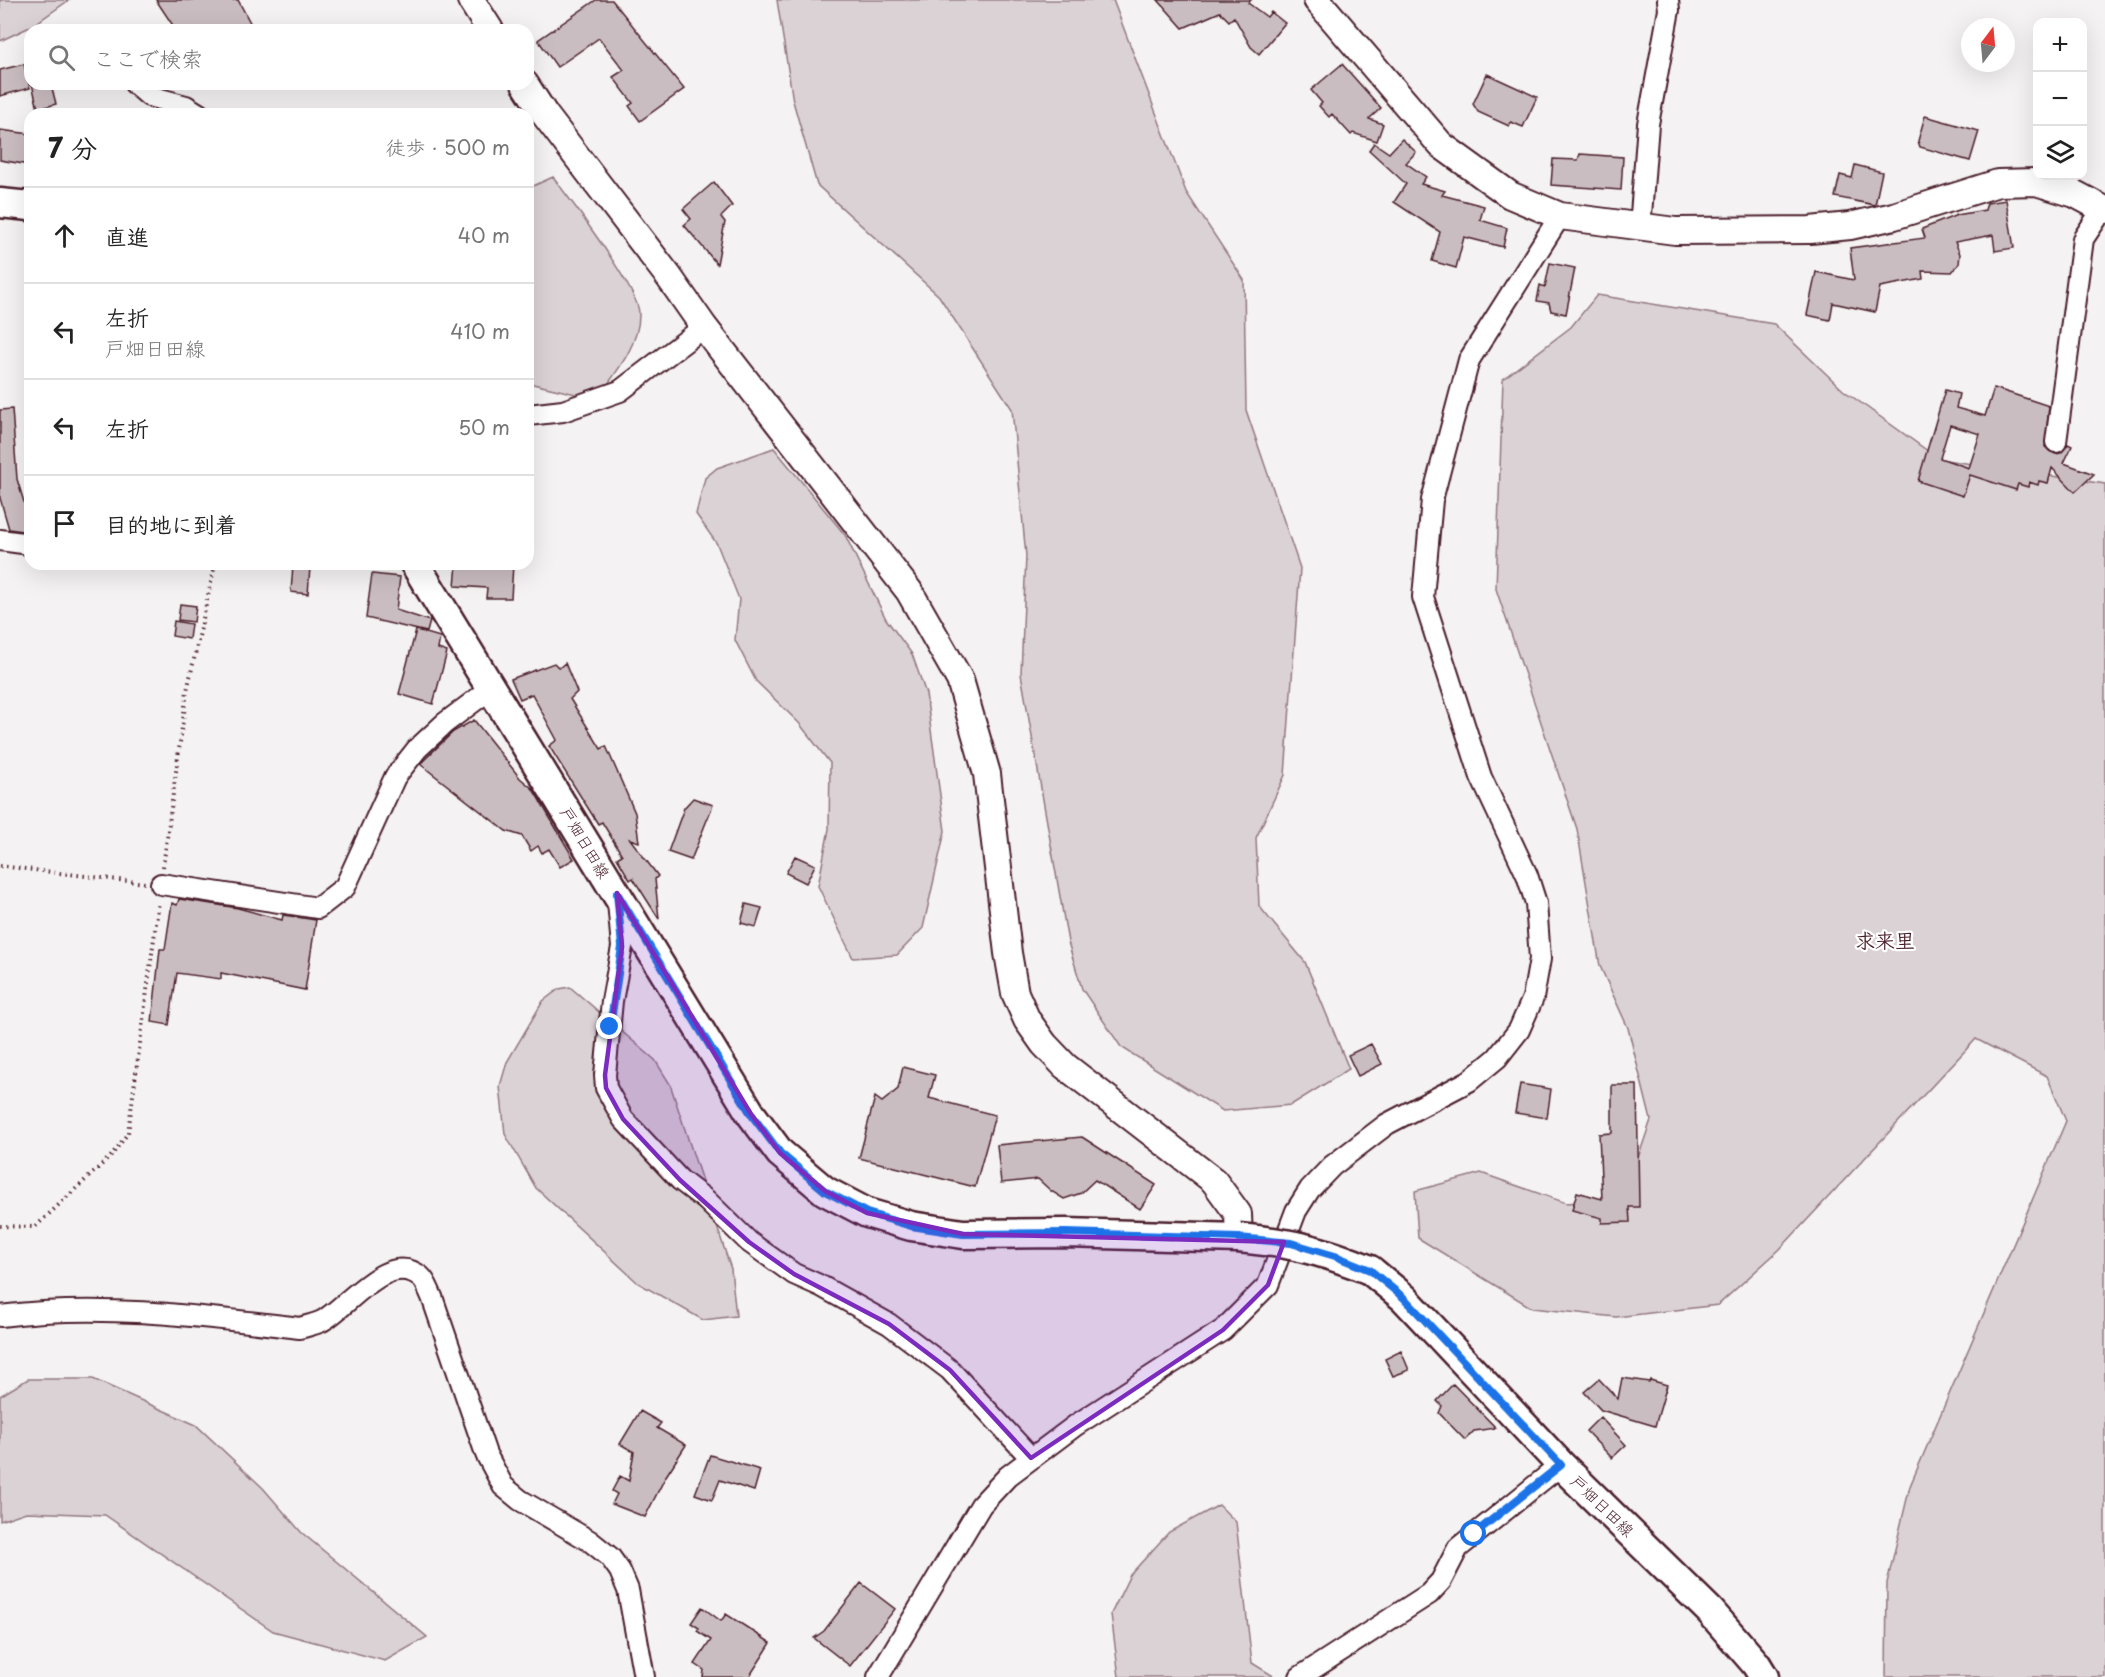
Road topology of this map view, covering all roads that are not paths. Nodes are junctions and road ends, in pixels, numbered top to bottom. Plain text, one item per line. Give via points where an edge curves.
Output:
1 (471, 0) edge
2 (1317, 0) edge
3 (1668, 0) edge
4 (486, 24) edge
5 (142, 90) edge
6 (529, 90) edge
7 (189, 108) edge
8 (0, 203) edge
9 (24, 205) edge
10 (2104, 209) edge
11 (1560, 216) junction
12 (1640, 228) junction
13 (704, 327) junction
14 (534, 414) edge
15 (2056, 442) dead end
16 (0, 540) edge
17 (24, 543) edge
18 (419, 570) edge
19 (493, 687) junction
20 (161, 884) road end
21 (617, 893) junction
22 (1239, 1238) junction
23 (0, 1316) edge
24 (1030, 1458) junction
25 (1561, 1465) junction
26 (644, 1677) edge
27 (878, 1677) edge
28 (1300, 1677) edge
29 (1764, 1677) edge

1 - 4 street
2 - 11 street via 1441,145 1510,195
3 - 12 street via 1670,10 1648,124
5 - 7 street via 149,96
6 - 13 street
8 - 9 main road
10 - 12 street via 2037,182 1998,183 1850,226 1810,230
10 - 15 street via 2084,239
11 - 12 street
11 - 24 street via 1469,360 1432,500 1422,597 1481,777 1536,903 1540,959 1533,998 1519,1030 1497,1058 1469,1081 1387,1124 1349,1151 1310,1189 1296,1211 1268,1285 1223,1330
13 - 14 street via 620,391 563,411
13 - 22 street via 909,591 960,680 987,774 1008,953 1015,993 1027,1020 1065,1066 1214,1181 1238,1215
16 - 17 street
18 - 19 main road, 戸畑日田線
19 - 20 street via 417,749 395,777 345,887 318,908
19 - 21 main road, 戸畑日田線
21 - 22 main road, 戸畑日田線 via 751,1114 780,1153 825,1191 867,1213 911,1226 963,1234
21 - 24 street via 622,947 604,1075 606,1088 623,1119 680,1180 749,1242 794,1274 889,1324 950,1370
22 - 25 main road, 戸畑日田線, bridge via 1291,1243 1370,1270 1404,1298
23 - 26 street via 45,1310 107,1309 300,1328 322,1320 364,1286 389,1272 410,1272 422,1278 486,1454 504,1486 520,1500 590,1541 620,1571 628,1590
24 - 27 street via 981,1505
25 - 28 street via 1458,1548 1441,1581 1429,1594
25 - 29 main road, 戸畑日田線 via 1710,1611

